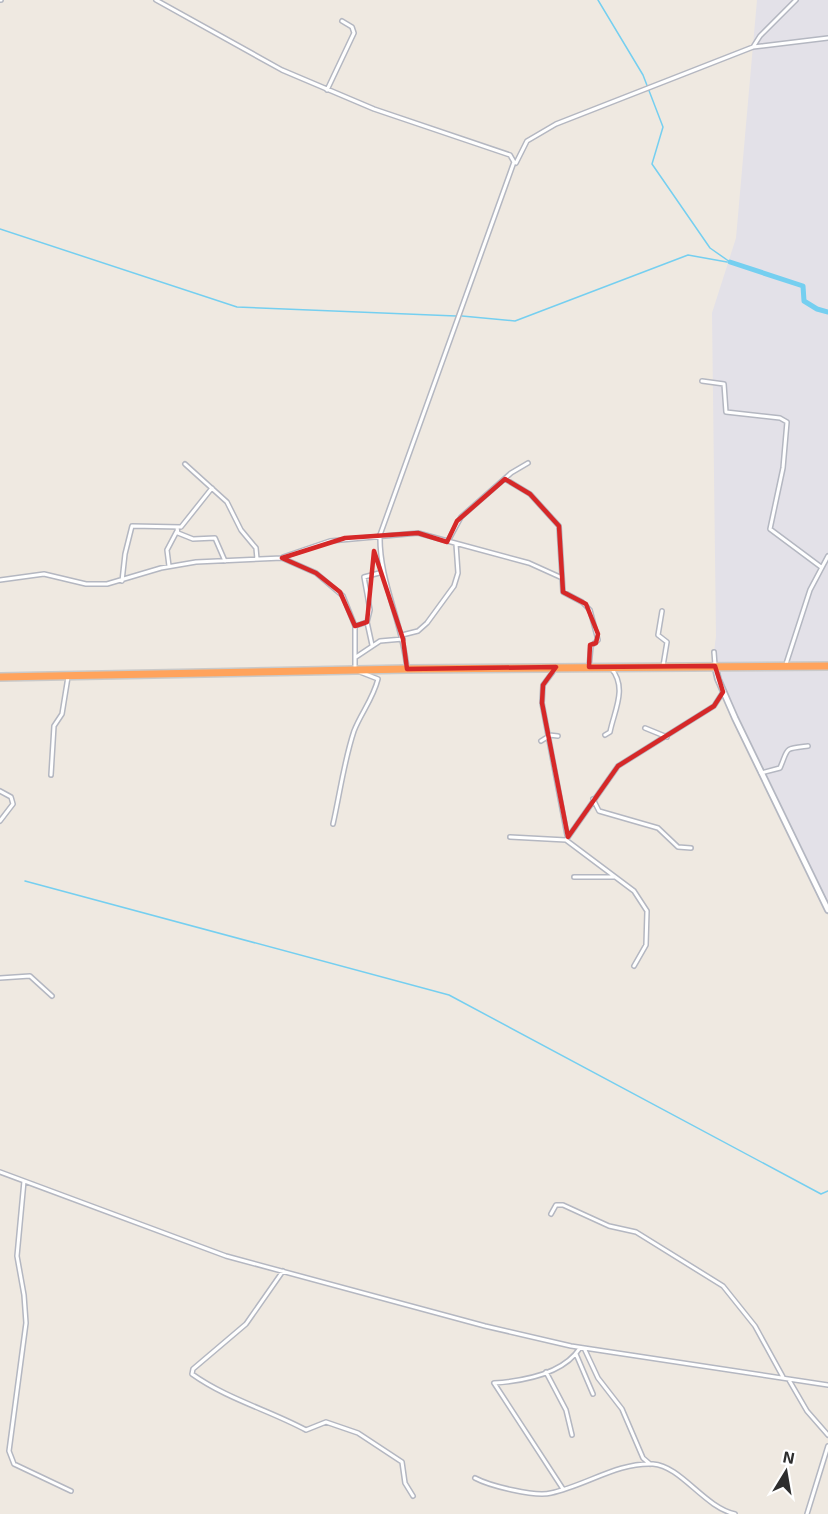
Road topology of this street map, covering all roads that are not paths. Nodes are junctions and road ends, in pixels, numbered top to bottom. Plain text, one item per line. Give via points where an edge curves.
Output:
1 (156, 0) edge
2 (796, 0) edge
3 (342, 21) dead end
4 (828, 38) edge
5 (753, 47) junction
6 (327, 90) junction
7 (521, 150) junction
8 (510, 155) junction
9 (515, 165) junction
10 (702, 381) dead end
11 (528, 463) dead end
12 (185, 464) dead end
13 (505, 479) junction
14 (212, 488) junction
15 (177, 530) junction
16 (380, 535) junction
17 (448, 542) junction
18 (456, 544) junction
19 (828, 556) edge
20 (282, 558) junction
21 (257, 559) junction
22 (225, 561) junction
23 (169, 567) junction
24 (821, 567) junction
25 (383, 572) junction
26 (560, 577) junction
27 (0, 580) edge
28 (122, 581) junction
29 (662, 611) dead end
30 (367, 622) junction
31 (355, 627) junction
32 (402, 637) junction
33 (372, 645) junction
34 (714, 652) dead end
35 (356, 657) junction
36 (663, 666) junction
37 (715, 666) junction
38 (785, 666) junction
39 (828, 666) edge
40 (556, 667) junction
41 (590, 667) junction
42 (610, 667) junction
43 (407, 669) junction
44 (355, 670) junction
45 (69, 675) junction
46 (0, 677) edge
47 (723, 692) junction
48 (645, 728) dead end
49 (605, 735) dead end
50 (549, 736) junction
51 (558, 736) dead end
52 (667, 737) junction
53 (542, 741) dead end
54 (808, 746) dead end
55 (761, 773) junction
56 (51, 775) dead end
57 (0, 791) edge
58 (593, 799) junction
59 (0, 821) edge
60 (333, 824) dead end
61 (510, 837) dead end
62 (567, 838) junction
63 (691, 848) dead end
64 (574, 877) dead end
65 (617, 877) junction
66 (828, 910) edge
67 (634, 966) dead end
68 (0, 978) edge
69 (52, 996) dead end
70 (0, 1172) edge
71 (24, 1181) junction
72 (551, 1214) dead end
73 (283, 1271) junction
74 (582, 1348) junction
75 (576, 1354) junction
76 (546, 1372) junction
77 (783, 1377) junction
78 (788, 1378) junction
79 (828, 1385) edge
80 (593, 1394) dead end
81 (572, 1435) dead end
82 (828, 1435) edge
83 (828, 1446) edge
84 (650, 1464) junction
85 (475, 1478) dead end
86 (563, 1490) junction
87 (71, 1491) dead end
88 (413, 1496) dead end
89 (735, 1514) edge
90 (807, 1514) edge

1 - 6 street via 237,47
2 - 5 street
3 - 6 street via 354,33
4 - 5 street
5 - 7 street via 556,124 530,139
6 - 8 street
7 - 8 street
7 - 9 street
8 - 9 street
9 - 16 street
10 - 24 street via 724,384 726,412 786,422 783,468 770,529
11 - 13 street
12 - 14 street
13 - 17 street via 457,520
13 - 26 street via 530,494 559,526
14 - 15 street
14 - 21 street via 227,502 241,530 256,548
15 - 22 street via 194,539 215,538
15 - 23 street via 168,550
15 - 28 street via 166,525 132,526
16 - 17 street via 418,532
16 - 20 street via 319,543
16 - 25 street
17 - 18 street
18 - 26 street via 529,563
18 - 32 street via 458,573 454,586 427,623
19 - 24 street
20 - 21 street
20 - 31 street via 316,573 340,592
21 - 22 street
22 - 23 street
23 - 28 street
24 - 38 street
25 - 30 street via 365,575 363,579 370,610
25 - 32 street
26 - 41 street via 563,592 590,610 598,638 591,646
27 - 28 street via 44,574 86,584
29 - 36 street via 658,634 667,642
30 - 31 street
30 - 33 street
31 - 35 street
32 - 33 street
32 - 43 street
33 - 35 street
34 - 37 street
35 - 44 street
36 - 37 highway
36 - 42 highway
37 - 38 highway
37 - 47 street
38 - 39 highway
40 - 41 highway
40 - 43 highway
40 - 50 street via 543,685 542,703
41 - 42 highway
42 - 49 street via 619,684 618,711
43 - 44 highway
44 - 45 highway
44 - 60 street via 378,679 350,744
45 - 46 highway
45 - 56 street via 62,714 54,726
47 - 52 street via 714,706
47 - 55 street
48 - 52 street
50 - 51 street
50 - 53 street
50 - 62 street
52 - 58 street via 618,766
54 - 55 street via 789,749 780,768
55 - 66 street
57 - 59 street via 11,797 13,804
58 - 62 street
58 - 63 street via 599,811 658,828 678,847
61 - 62 street
62 - 65 street
64 - 65 street
65 - 67 street via 634,891 647,911 646,945
68 - 69 street via 30,976
70 - 71 street
71 - 73 street via 219,1254
71 - 87 street via 16,1253 26,1323 9,1451 14,1464
72 - 77 street via 556,1205 563,1205 614,1228 636,1232 723,1286 755,1326
73 - 74 street
73 - 88 street via 249,1321 192,1374 251,1407 282,1416 306,1430 326,1422 358,1433 402,1462 405,1483
74 - 75 street
74 - 77 street
74 - 84 street via 622,1409 643,1458
75 - 76 street via 562,1366
75 - 80 street
76 - 81 street via 566,1410
76 - 86 street via 494,1383
77 - 78 street
78 - 79 street
78 - 82 street via 807,1411
83 - 90 street
84 - 86 street via 604,1474
84 - 89 street via 662,1466 712,1505
85 - 86 street via 534,1493

